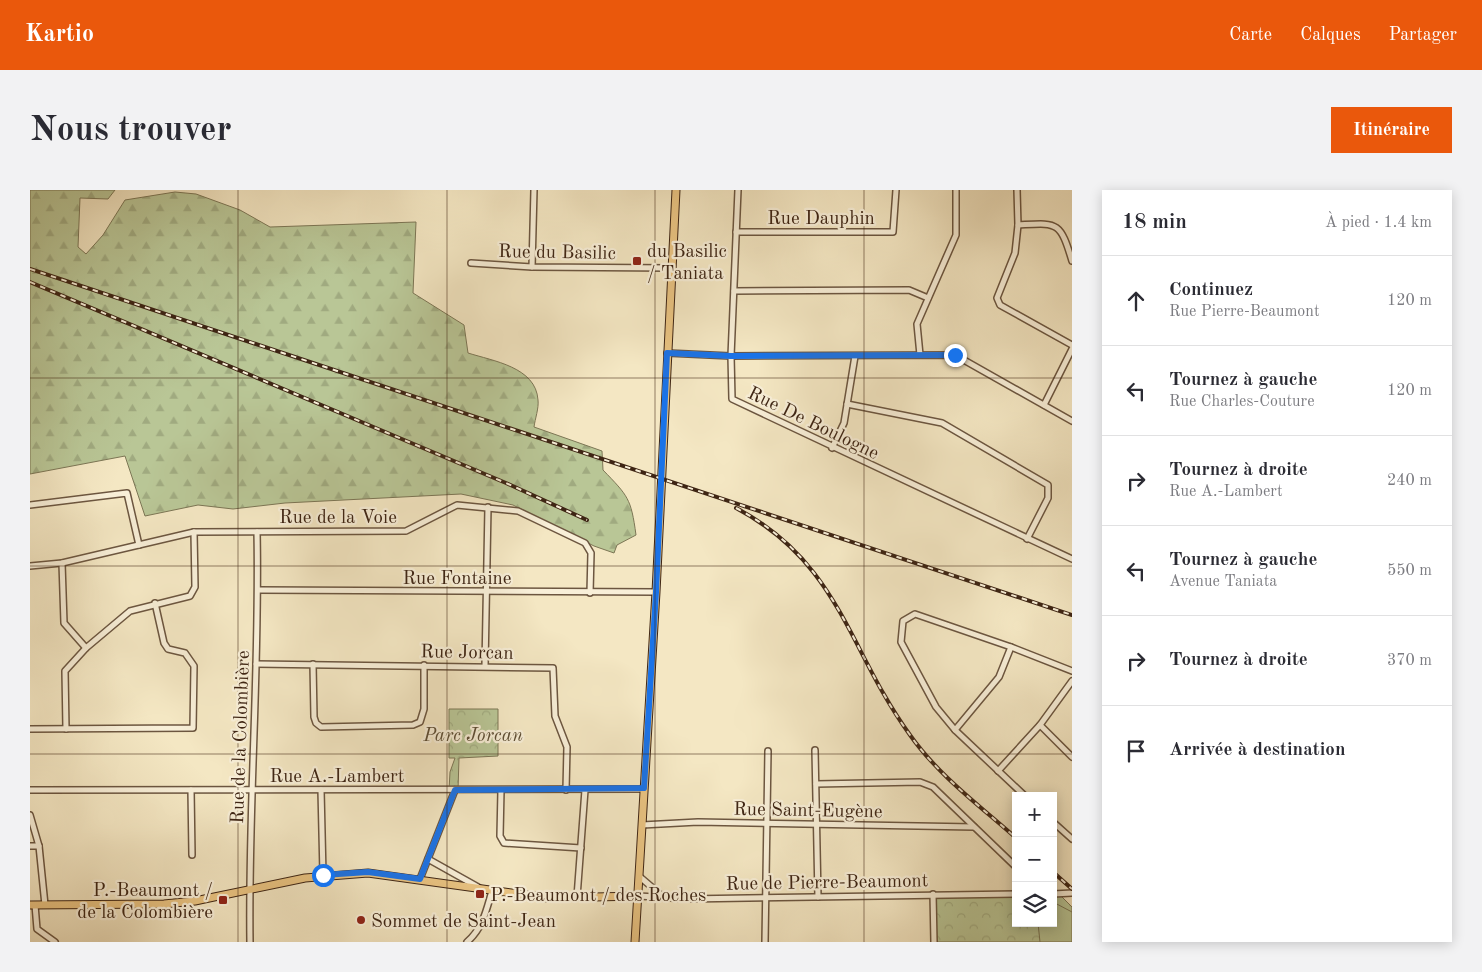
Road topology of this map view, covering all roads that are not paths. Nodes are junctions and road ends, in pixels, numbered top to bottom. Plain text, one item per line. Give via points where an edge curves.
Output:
1 (534, 190) edge
2 (676, 190) edge
3 (738, 190) edge
4 (896, 190) edge
5 (956, 190) edge
6 (1017, 190) edge
7 (1018, 225) junction
8 (736, 232) junction
9 (1072, 261) edge
10 (471, 263) dead end
11 (532, 267) junction
12 (672, 268) junction
13 (734, 291) junction
14 (928, 298) junction
15 (1072, 347) edge
16 (667, 353) junction
17 (920, 355) junction
18 (731, 356) junction
19 (855, 356) junction
20 (847, 404) junction
21 (1044, 405) junction
22 (1072, 421) edge
23 (832, 448) junction
24 (30, 505) edge
25 (488, 507) junction
26 (194, 532) junction
27 (256, 532) junction
28 (1028, 539) junction
29 (139, 545) junction
30 (1072, 559) edge
31 (62, 563) junction
32 (30, 566) edge
33 (258, 590) junction
34 (486, 592) junction
35 (656, 592) junction
36 (590, 593) junction
37 (155, 604) junction
38 (1011, 647) junction
39 (86, 648) junction
40 (256, 664) junction
41 (313, 664) junction
42 (424, 665) junction
43 (485, 666) junction
44 (1072, 670) edge
45 (1072, 681) edge
46 (1040, 726) junction
47 (30, 729) edge
48 (66, 729) junction
49 (955, 730) junction
50 (815, 750) dead end
51 (768, 751) dead end
52 (1072, 757) edge
53 (998, 772) junction
54 (816, 784) junction
55 (644, 788) junction
56 (30, 790) edge
57 (191, 790) junction
58 (252, 790) junction
59 (321, 790) junction
60 (455, 790) junction
61 (501, 790) junction
62 (566, 790) junction
63 (584, 790) junction
64 (1020, 792) edge
65 (30, 815) edge
66 (767, 823) junction
67 (642, 824) junction
68 (817, 824) junction
69 (1057, 826) edge
70 (974, 827) junction
71 (1072, 839) edge
72 (30, 846) edge
73 (39, 846) junction
74 (581, 848) junction
75 (192, 855) dead end
76 (428, 859) junction
77 (1012, 863) edge
78 (323, 875) junction
79 (640, 877) junction
80 (420, 879) junction
81 (250, 889) junction
82 (482, 890) junction
83 (492, 891) junction
84 (1072, 893) edge
85 (933, 894) junction
86 (1012, 894) edge
87 (1057, 894) edge
88 (639, 896) junction
89 (577, 897) junction
90 (664, 897) junction
91 (818, 897) junction
92 (766, 898) junction
93 (32, 905) edge
94 (45, 905) junction
95 (55, 942) edge
96 (250, 942) edge
97 (467, 942) edge
98 (635, 942) edge
99 (765, 942) edge
100 (934, 942) edge

1 - 11 street
2 - 12 main road
3 - 8 street, Rue De Boulogne
4 - 8 street, Rue Dauphin via 893,232
5 - 14 street via 956,235
6 - 7 street
7 - 9 street via 1051,224 1057,227 1067,243
7 - 15 street via 1015,253 997,298 1000,305
8 - 13 street, Rue De Boulogne
10 - 11 street, Rue du Basilic
11 - 12 street, Rue du Basilic
12 - 16 main road
13 - 14 street via 909,290
13 - 18 street, Rue De Boulogne
14 - 17 street via 917,324
15 - 21 street
16 - 18 street
16 - 35 main road
17 - 19 street
17 - 21 street via 955,355
18 - 19 street
18 - 23 street, Rue De Boulogne via 732,399
19 - 20 street
20 - 23 street via 844,423
20 - 28 street via 942,423 1048,485 1048,498
21 - 22 street
23 - 28 street, Rue De Boulogne
24 - 29 street via 127,493
25 - 27 street, Rue de la Voie via 457,505 406,531
25 - 34 street
25 - 36 street, Rue de la Voie via 518,511 585,543 591,553
26 - 27 street, Rue de la Voie
26 - 29 street, Rue de la Voie
26 - 37 street via 195,587 190,596
27 - 33 street, Rue de la Colombière
28 - 30 street, Rue De Boulogne
29 - 31 street, Rue de la Voie
31 - 32 street, Rue de la Voie
31 - 39 street via 64,623
33 - 34 street, Rue Fontaine
33 - 40 street, Rue de la Colombière
34 - 36 street, Rue Fontaine
34 - 43 street
35 - 36 street, Rue Fontaine
35 - 55 main road
37 - 39 street via 130,611
37 - 48 street via 164,643 168,649 186,654 194,666 193,728
38 - 44 street
38 - 49 street via 999,678
38 - 49 street via 915,614 903,621 901,642 936,707
39 - 48 street via 65,671
40 - 41 street, Rue Jorcan
40 - 58 street, Rue de la Colombière
41 - 42 street, Rue Jorcan
41 - 42 street via 314,717 321,727 413,725 420,722 424,709
42 - 43 street, Rue Jorcan
43 - 62 street, Rue Jorcan via 553,668 555,716 567,747
45 - 46 street
46 - 52 street
46 - 53 street
47 - 48 street
49 - 53 street
50 - 54 street
51 - 66 street
53 - 64 street
54 - 68 street
54 - 70 street via 920,782 933,787
55 - 63 street, Rue A.-Lambert
55 - 67 main road
56 - 57 street, Rue A.-Lambert
57 - 58 street, Rue A.-Lambert
57 - 75 street
58 - 59 street, Rue A.-Lambert
58 - 81 street, Rue de la Colombière
59 - 60 street, Rue A.-Lambert
59 - 78 street
60 - 61 street, Rue A.-Lambert
60 - 76 street
61 - 62 street, Rue A.-Lambert
61 - 74 street via 500,836 504,844
62 - 63 street, Rue A.-Lambert
63 - 74 street
65 - 73 street
66 - 67 street, Rue Saint-Eugène
66 - 68 street, Rue Saint-Eugène
66 - 92 street
67 - 79 main road
68 - 70 street, Rue Saint-Eugène
68 - 91 street
69 - 71 street
70 - 77 street
72 - 73 street
73 - 94 street
74 - 89 street
76 - 80 street
76 - 82 street
78 - 80 main road via 368,872
78 - 81 main road
79 - 88 main road
79 - 90 street
80 - 82 main road
81 - 94 main road via 164,904
81 - 96 street, Rue de la Colombière
82 - 83 main road
83 - 89 main road via 548,898
83 - 97 street via 482,924
84 - 87 street
85 - 86 street, Rue de Pierre-Beaumont
85 - 91 street, Rue de Pierre-Beaumont
85 - 100 street
88 - 89 main road
88 - 90 street, Rue de Pierre-Beaumont
88 - 98 main road
90 - 92 street, Rue de Pierre-Beaumont
91 - 92 street, Rue de Pierre-Beaumont
92 - 99 street
93 - 94 main road
93 - 95 street via 37,928

